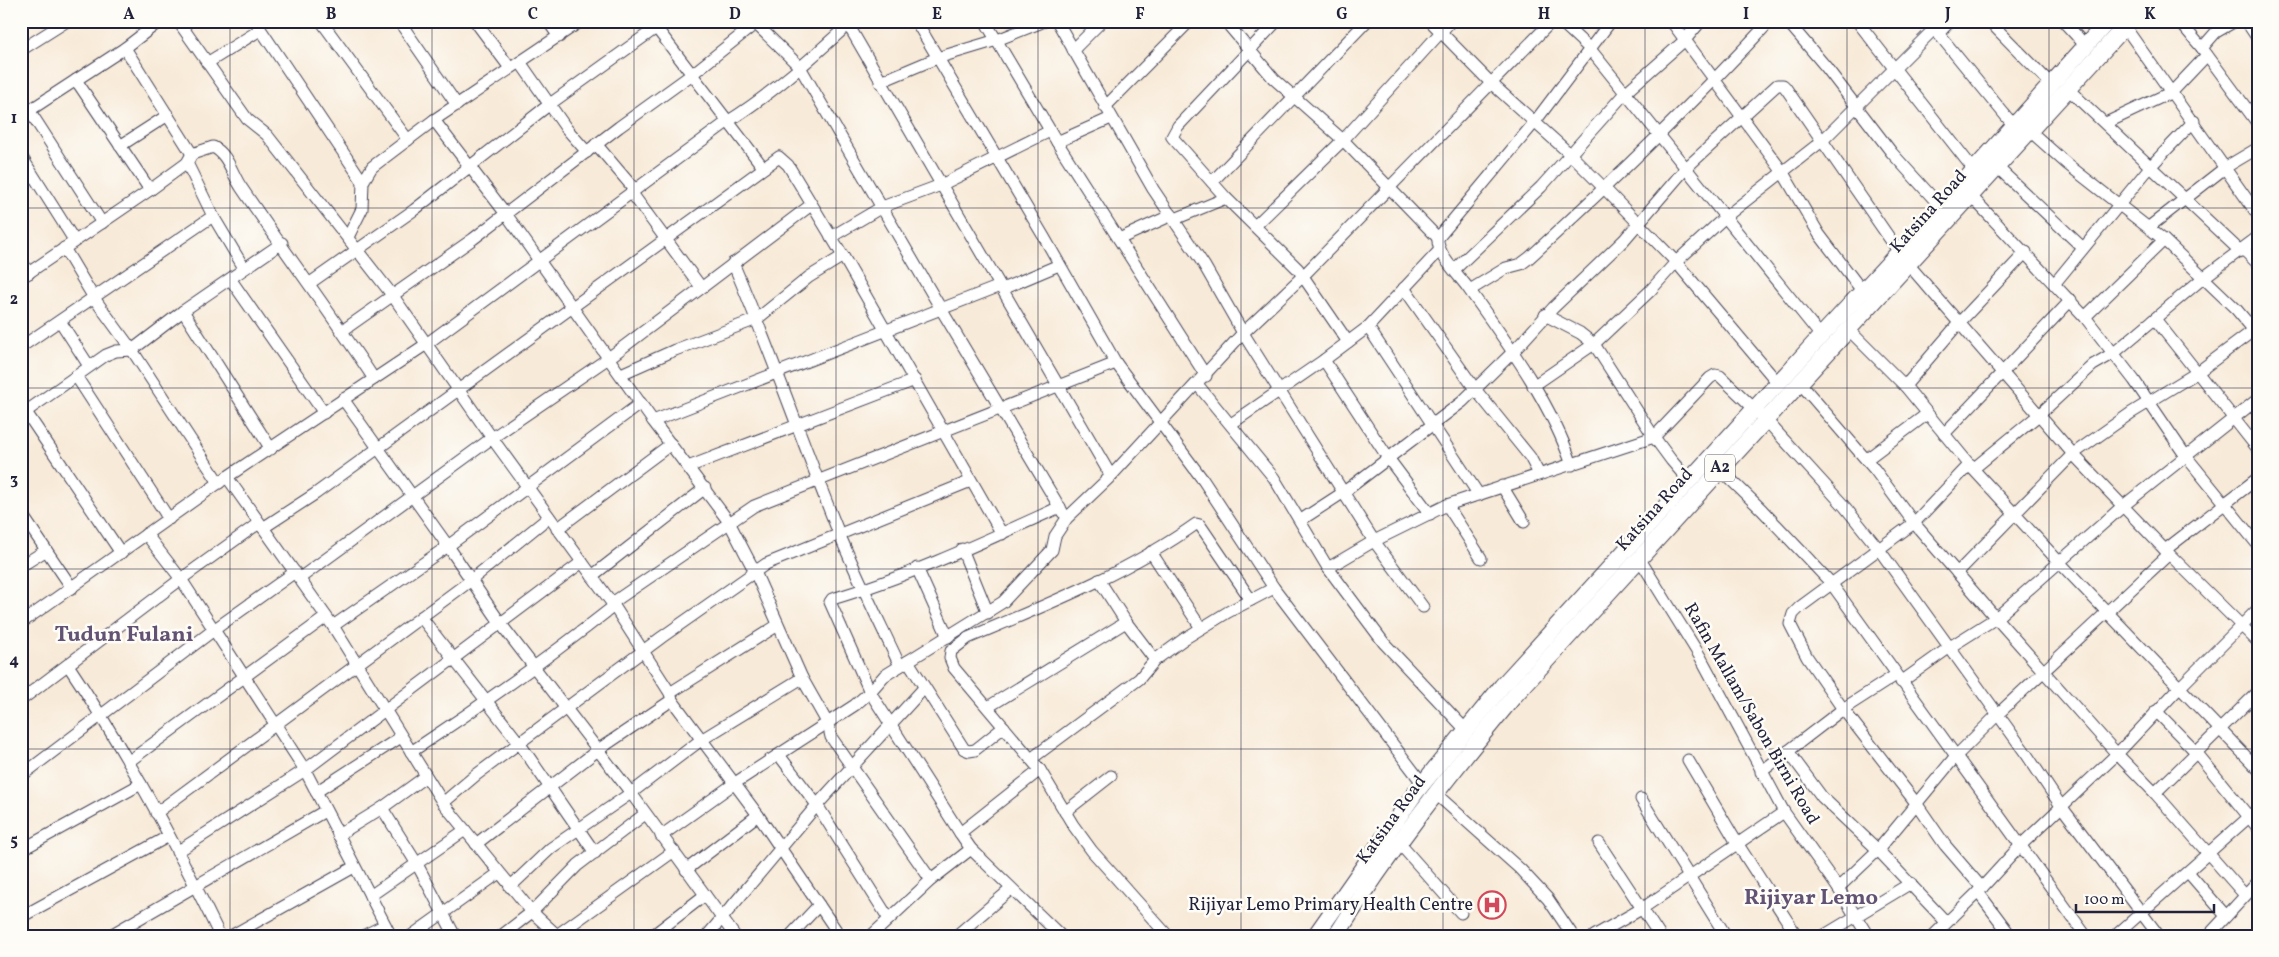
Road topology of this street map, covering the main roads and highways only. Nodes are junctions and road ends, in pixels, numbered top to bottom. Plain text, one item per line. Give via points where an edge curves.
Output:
1 (2107, 22) edge
2 (2127, 24) edge
3 (1904, 258) junction
4 (1761, 414) junction
5 (1315, 936) edge
6 (1336, 936) edge

1 - 3 highway, Katsina Road / A2 via 1941,207
2 - 3 highway, Katsina Road / A2 via 1971,196
3 - 4 highway, Katsina Road / A2 via 1849,330 1800,383
3 - 4 highway, Katsina Road / A2 via 1863,292 1821,336 1778,383
4 - 5 highway, Katsina Road / A2 via 1689,480 1547,635 1422,784
4 - 6 highway, Katsina Road / A2 via 1720,468 1515,696 1399,842

